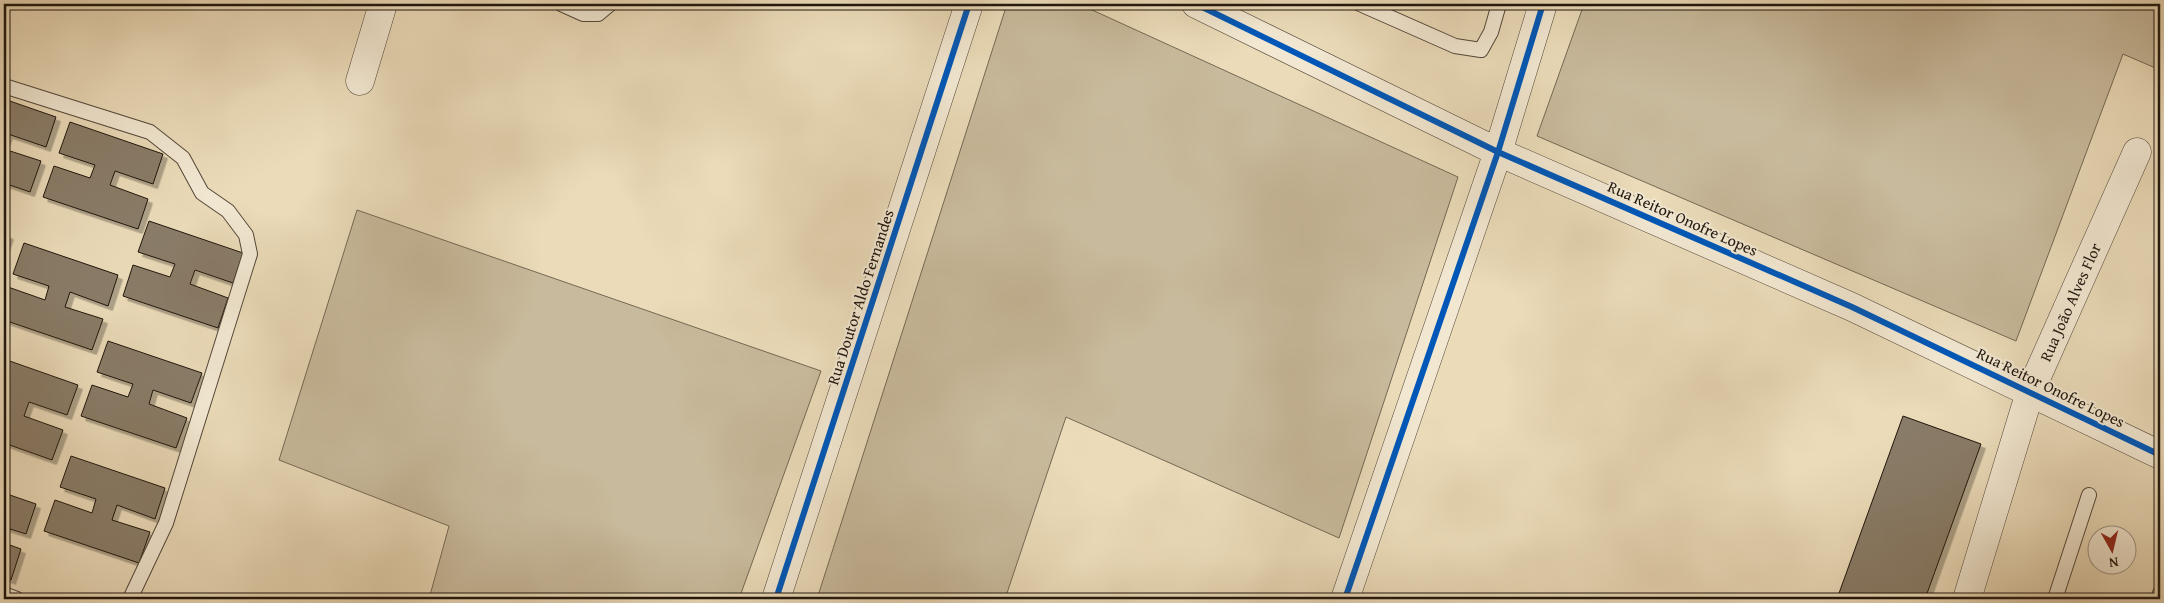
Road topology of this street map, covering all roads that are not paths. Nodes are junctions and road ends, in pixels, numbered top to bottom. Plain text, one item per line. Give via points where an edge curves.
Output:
1 (383, 4) edge
2 (561, 4) edge
3 (610, 4) edge
4 (969, 4) edge
5 (1196, 4) edge
6 (1360, 4) edge
7 (1499, 4) edge
8 (1543, 4) edge
9 (360, 81) dead end
10 (4, 86) edge
11 (1498, 152) junction
12 (2137, 152) dead end
13 (2030, 392) junction
14 (2160, 454) edge
15 (2090, 495) dead end
16 (2160, 593) edge
17 (4, 594) edge
18 (17, 599) edge
19 (130, 599) edge
20 (776, 599) edge
21 (1345, 599) edge
22 (1967, 599) edge
23 (2055, 599) edge
24 (2158, 599) edge

1 - 9 street
2 - 3 lane via 584,14 598,14
4 - 20 street, Rua Doutor Aldo Fernandes
5 - 11 street, Rua Reitor Onofre Lopes
6 - 7 lane via 1455,46 1481,50 1491,32
8 - 11 street
10 - 19 lane via 150,132 182,158 202,193 228,211 246,235 250,254 166,523
11 - 13 street, Rua Reitor Onofre Lopes via 1852,307
11 - 21 street
12 - 13 street, Rua João Alves Flor
13 - 14 street, Rua Reitor Onofre Lopes
13 - 22 street, Rua João Alves Flor
15 - 23 lane
16 - 24 lane
17 - 18 lane

